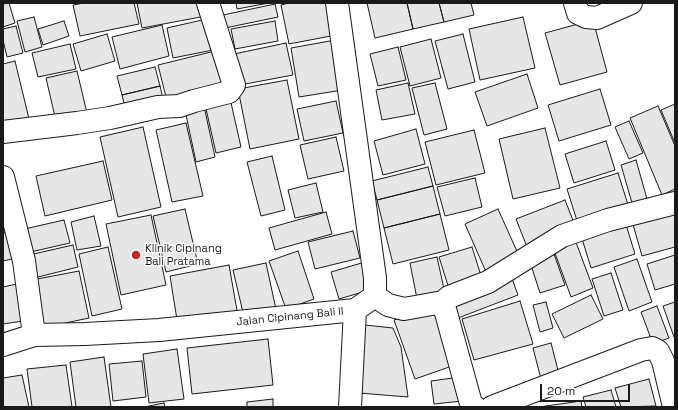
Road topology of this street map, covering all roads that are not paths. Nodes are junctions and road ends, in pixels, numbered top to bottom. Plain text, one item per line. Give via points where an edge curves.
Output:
1 (208, 3) edge
2 (337, 3) edge
3 (574, 3) edge
4 (631, 3) edge
5 (3, 132) edge
6 (3, 177) edge
7 (675, 203) edge
8 (375, 296) junction
9 (443, 302) junction
10 (355, 310) junction
11 (34, 335) junction
12 (3, 345) edge
13 (350, 407) edge
14 (475, 407) edge
15 (492, 407) edge
16 (674, 407) edge

1 - 5 street via 234,84 229,92 178,106
2 - 8 street via 375,278
3 - 4 street via 578,13 597,18
6 - 11 street via 24,261
7 - 9 street via 608,220 562,236 488,282 449,297
8 - 9 street via 404,309
8 - 10 street, Jalan Cipinang Bali II
9 - 14 street via 470,400
10 - 11 street, Jalan Cipinang Bali II via 159,330
10 - 13 street
11 - 12 street, Jalan Cipinang Bali II
15 - 16 street via 652,348 663,361

